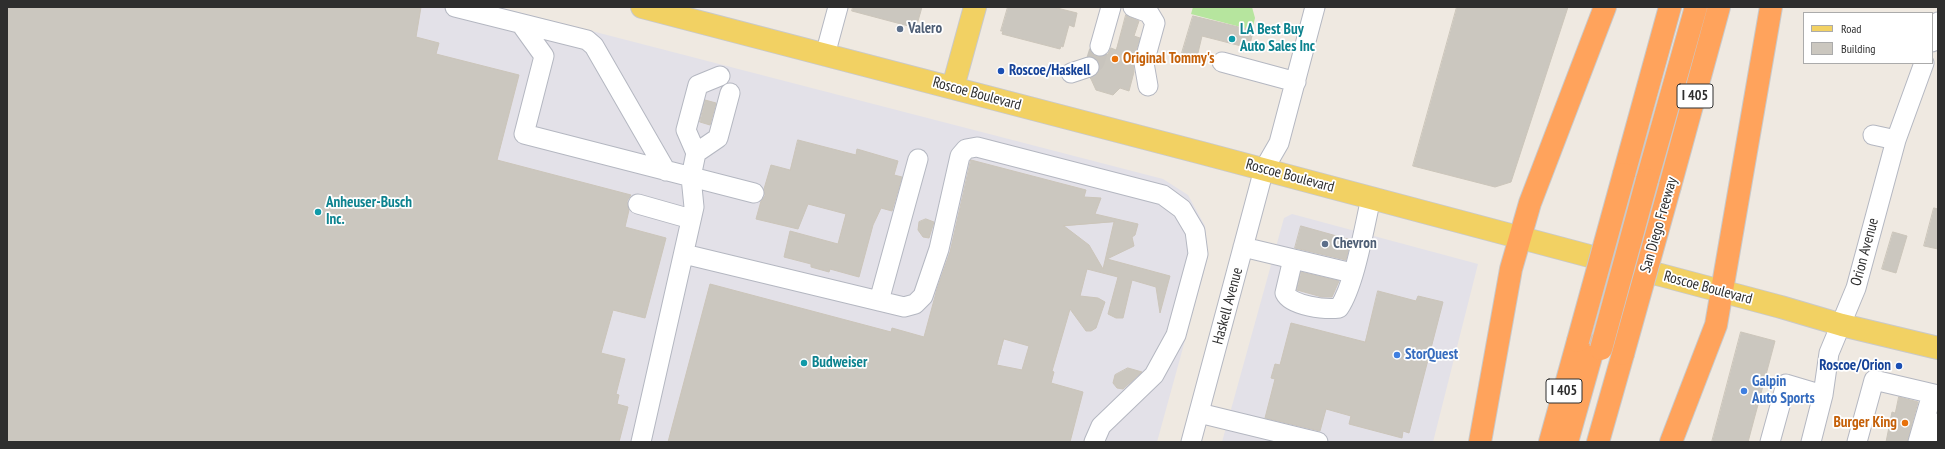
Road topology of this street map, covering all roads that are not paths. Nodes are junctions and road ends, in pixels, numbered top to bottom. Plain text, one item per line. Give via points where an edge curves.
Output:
1 (455, 7) edge
2 (642, 7) edge
3 (838, 7) edge
4 (975, 7) edge
5 (1111, 7) edge
6 (1133, 7) edge
7 (1605, 7) edge
8 (1670, 7) edge
9 (1687, 7) edge
10 (1696, 7) edge
11 (1719, 7) edge
12 (1771, 7) edge
13 (1313, 9) edge
14 (521, 24) junction
15 (1100, 46) tunnel mouth
16 (825, 55) junction
17 (1222, 62) dead end
18 (1924, 64) edge
19 (1089, 67) tunnel mouth
20 (1071, 73) dead end
21 (720, 76) dead end
22 (1296, 82) junction
23 (1148, 86) dead end
24 (953, 87) junction
25 (730, 93) dead end
26 (1873, 135) dead end
27 (1896, 140) junction
28 (696, 153) junction
29 (918, 159) dead end
30 (1264, 169) junction
31 (666, 171) junction
32 (691, 177) junction
33 (1637, 178) junction
34 (754, 193) dead end
35 (1371, 198) junction
36 (638, 204) dead end
37 (691, 219) junction
38 (1520, 238) junction
39 (1243, 247) junction
40 (684, 254) junction
41 (1293, 259) junction
42 (1352, 273) junction
43 (1723, 292) junction
44 (880, 301) junction
45 (1842, 325) junction
46 (1591, 345) junction
47 (1938, 348) edge
48 (1935, 394) edge
49 (1823, 395) junction
50 (1199, 413) junction
51 (1938, 423) edge
52 (1815, 441) edge
53 (641, 442) edge
54 (1094, 442) edge
55 (1191, 442) edge
56 (1318, 442) edge
57 (1480, 442) edge
58 (1550, 442) edge
59 (1567, 442) edge
60 (1575, 442) edge
61 (1598, 442) edge
62 (1671, 442) edge
63 (1770, 442) edge
64 (1857, 442) edge
65 (1918, 442) edge
66 (1933, 442) edge

1 - 14 street
2 - 16 main road, Roscoe Boulevard
3 - 16 street
4 - 24 main road
5 - 15 street
6 - 23 street via 1149,13 1155,24 1144,63
7 - 38 highway via 1530,203
8 - 33 highway, I 405
9 - 33 highway
10 - 33 highway
11 - 61 highway, San Diego Freeway / I 405, bridge
12 - 43 highway
13 - 22 street, Haskell Avenue
14 - 31 street via 587,40 594,46
14 - 31 street via 544,56 524,134
16 - 24 main road, Roscoe Boulevard
17 - 22 street
18 - 27 street, Orion Avenue
19 - 20 street
21 - 28 street via 698,85 686,130
22 - 30 street, Haskell Avenue via 1280,143
24 - 30 main road, Roscoe Boulevard
25 - 28 street via 718,138
26 - 27 street
27 - 45 street, Orion Avenue via 1856,288
28 - 32 street
29 - 44 street
30 - 35 main road, Roscoe Boulevard
30 - 39 street, Haskell Avenue
31 - 32 street
32 - 34 street
32 - 37 street via 694,207
33 - 46 highway, I 405, bridge
35 - 38 main road, Roscoe Boulevard
35 - 42 street
36 - 37 street
37 - 40 street
38 - 43 main road, Roscoe Boulevard
38 - 57 highway via 1511,269
39 - 41 street
39 - 50 street, Haskell Avenue
40 - 44 street
40 - 53 street
41 - 42 street
41 - 42 street via 1284,293 1287,298 1327,310 1339,308 1344,301
43 - 45 main road, Roscoe Boulevard
43 - 62 highway via 1716,325
44 - 54 street via 904,307 915,304 923,296 939,249 960,156 966,149 977,147 1163,195 1182,209 1195,231 1198,254 1176,335 1154,375 1101,426
45 - 47 main road, Roscoe Boulevard
45 - 49 street, Orion Avenue via 1829,353
46 - 58 highway, I 405
46 - 59 highway
46 - 60 highway
48 - 64 street via 1874,380
48 - 65 street
49 - 52 street, Orion Avenue
49 - 63 street via 1786,384
50 - 55 street, Haskell Avenue
50 - 56 street
51 - 66 street

